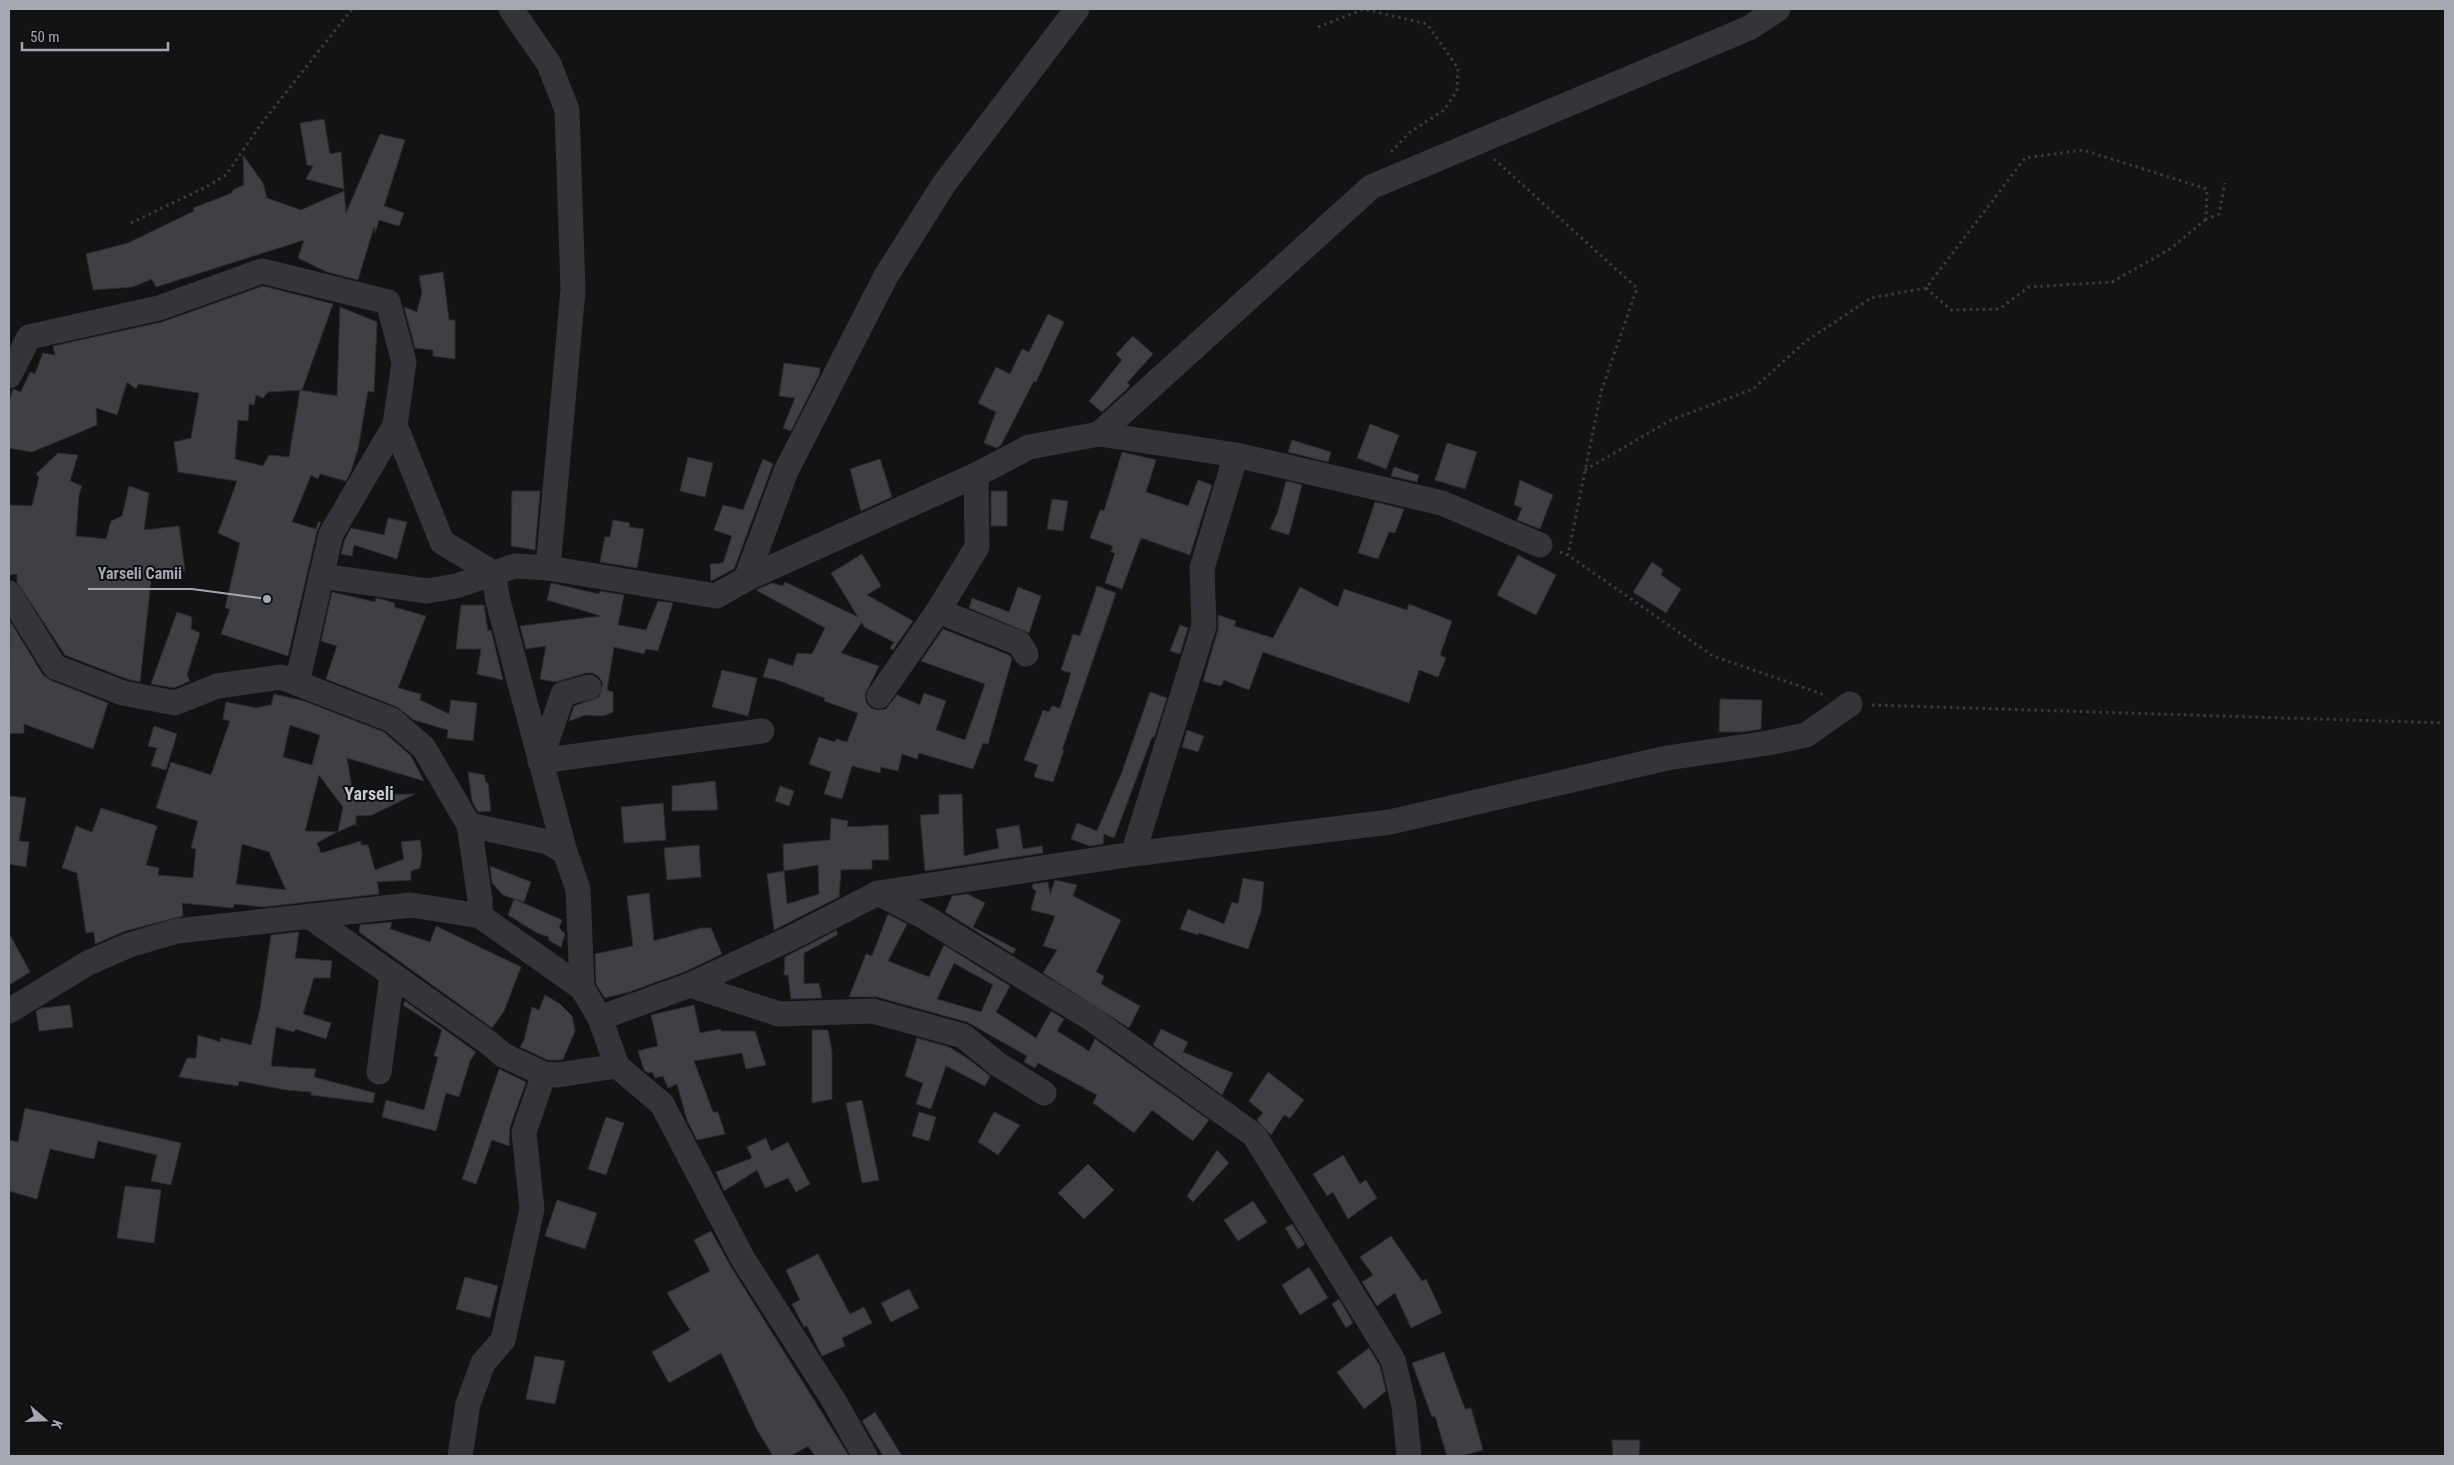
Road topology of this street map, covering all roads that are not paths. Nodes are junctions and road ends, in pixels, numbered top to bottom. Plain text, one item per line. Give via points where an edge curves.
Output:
1 (511, 9) edge
2 (1077, 9) edge
3 (1778, 9) edge
4 (9, 376) edge
5 (396, 425) junction
6 (1099, 434) junction
7 (1236, 456) junction
8 (976, 475) junction
9 (1540, 545) road end
10 (548, 568) junction
11 (493, 574) junction
12 (321, 576) junction
13 (746, 579) junction
14 (9, 593) edge
15 (938, 611) junction
16 (1026, 654) dead end
17 (297, 684) junction
18 (589, 687) dead end
19 (879, 696) dead end
20 (1850, 704) road end
21 (762, 731) dead end
22 (540, 761) junction
23 (469, 825) junction
24 (564, 852) junction
25 (1133, 854) junction
26 (878, 893) junction
27 (309, 916) junction
28 (480, 916) junction
29 (392, 975) junction
30 (690, 985) junction
31 (582, 988) junction
32 (9, 1011) edge
33 (600, 1018) junction
34 (617, 1066) junction
35 (379, 1072) dead end
36 (544, 1074) junction
37 (1044, 1093) dead end
38 (460, 1456) edge
39 (865, 1456) edge
40 (1409, 1456) edge

1 - 10 street via 549,64 567,110 573,290
2 - 13 street via 944,184 886,276 786,471
3 - 6 street via 1749,28 1371,187
4 - 5 street via 30,337 159,308 262,272 388,302 404,362
5 - 11 street via 442,542
5 - 12 street via 331,534
6 - 7 street
6 - 8 street via 1029,447
7 - 9 street via 1442,503
7 - 25 street via 1202,568 1204,626
8 - 13 street
8 - 15 street via 977,548
10 - 11 street via 515,566
10 - 13 street via 716,596
11 - 12 street via 427,591
11 - 22 street
12 - 17 street
14 - 17 street via 55,667 123,693 175,703 217,686 281,678
15 - 16 street via 1019,643
15 - 19 street
17 - 23 street via 392,720 424,748
18 - 22 street via 563,694
20 - 25 street via 1806,735 1768,743 1667,758 1390,822
21 - 22 street
22 - 24 street
23 - 24 street via 548,842
23 - 28 street
24 - 31 street via 578,889
25 - 26 street
26 - 30 street
26 - 40 street via 923,916 1092,1019 1254,1135 1393,1360 1404,1406
27 - 28 street via 411,905
27 - 29 street
27 - 32 street via 177,931 129,945 88,962
28 - 31 street
29 - 35 street
29 - 36 street via 503,1055
30 - 33 street
30 - 37 street via 779,1014 873,1011 963,1036 999,1065
31 - 33 street
33 - 34 street
34 - 36 street via 558,1075
34 - 39 street via 662,1104 743,1259 834,1401
36 - 38 street via 524,1132 532,1208 503,1340 483,1364 468,1404

